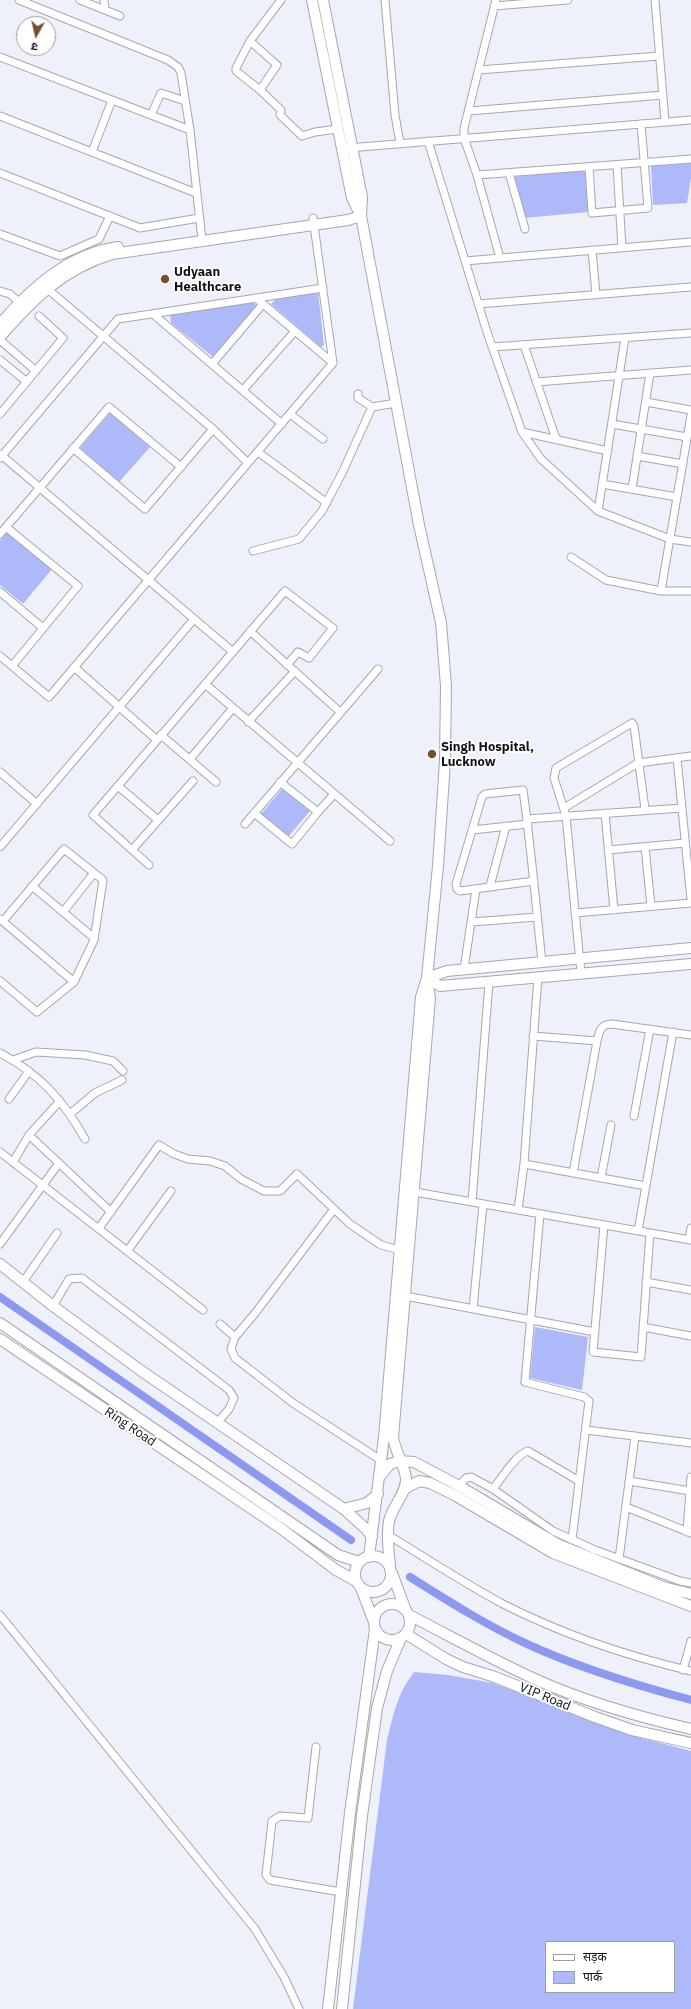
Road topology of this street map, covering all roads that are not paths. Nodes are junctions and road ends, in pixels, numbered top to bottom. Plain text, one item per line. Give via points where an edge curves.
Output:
1 (19, 0) edge
2 (80, 0) edge
3 (104, 0) edge
4 (281, 0) edge
5 (312, 0) edge
6 (323, 0) edge
7 (385, 0) edge
8 (568, 0) edge
9 (655, 0) edge
10 (495, 3) edge
11 (105, 10) junction
12 (120, 16) dead end
13 (250, 41) junction
14 (659, 56) junction
15 (0, 57) edge
16 (479, 70) junction
17 (260, 90) junction
18 (663, 95) junction
19 (112, 100) junction
20 (185, 100) junction
21 (469, 110) junction
22 (151, 115) junction
23 (0, 116) edge
24 (691, 120) edge
25 (665, 122) junction
26 (641, 124) junction
27 (338, 129) junction
28 (190, 130) junction
29 (464, 138) junction
30 (428, 141) junction
31 (400, 144) junction
32 (347, 148) junction
33 (92, 152) junction
34 (691, 159) edge
35 (644, 162) junction
36 (616, 164) junction
37 (589, 167) junction
38 (0, 173) edge
39 (509, 173) junction
40 (477, 175) junction
41 (196, 193) junction
42 (620, 211) junction
43 (110, 216) junction
44 (361, 216) junction
45 (199, 218) junction
46 (313, 222) junction
47 (526, 229) dead end
48 (0, 234) edge
49 (202, 237) junction
50 (691, 242) edge
51 (622, 248) junction
52 (592, 250) junction
53 (500, 258) junction
54 (465, 261) junction
55 (44, 286) junction
56 (691, 287) edge
57 (323, 288) junction
58 (0, 291) edge
59 (596, 295) junction
60 (256, 298) junction
61 (19, 302) junction
62 (263, 304) junction
63 (478, 304) junction
64 (153, 314) junction
65 (39, 316) dead end
66 (0, 324) edge
67 (295, 331) junction
68 (691, 333) edge
69 (103, 336) junction
70 (0, 338) edge
71 (625, 338) junction
72 (524, 345) junction
73 (492, 348) junction
74 (0, 360) edge
75 (333, 363) junction
76 (212, 364) junction
77 (691, 370) edge
78 (36, 371) junction
79 (650, 373) junction
80 (619, 375) junction
81 (26, 382) junction
82 (536, 382) junction
83 (243, 390) junction
84 (358, 394) dead end
85 (646, 402) junction
86 (396, 404) junction
87 (372, 407) junction
88 (691, 410) edge
89 (0, 414) edge
90 (290, 414) junction
91 (691, 415) edge
92 (282, 424) junction
93 (612, 424) junction
94 (641, 429) junction
95 (213, 430) junction
96 (522, 432) junction
97 (687, 437) junction
98 (323, 439) dead end
99 (556, 439) junction
100 (73, 448) junction
101 (608, 451) junction
102 (258, 452) junction
103 (1, 456) edge
104 (637, 456) junction
105 (248, 463) junction
106 (683, 464) junction
107 (181, 467) junction
108 (602, 484) junction
109 (40, 487) junction
110 (632, 489) junction
111 (677, 497) junction
112 (327, 503) junction
113 (598, 511) junction
114 (6, 526) junction
115 (0, 534) edge
116 (670, 539) junction
117 (691, 542) edge
118 (253, 551) dead end
119 (571, 557) dead end
120 (148, 580) junction
121 (661, 591) junction
122 (691, 591) edge
123 (0, 592) edge
124 (194, 619) junction
125 (43, 628) junction
126 (250, 632) junction
127 (233, 652) junction
128 (0, 656) edge
129 (287, 665) junction
130 (12, 666) junction
131 (74, 667) junction
132 (378, 669) dead end
133 (295, 671) junction
134 (204, 684) junction
135 (119, 707) junction
136 (233, 708) junction
137 (340, 712) junction
138 (248, 722) junction
139 (159, 737) junction
140 (691, 756) edge
141 (677, 758) junction
142 (190, 759) junction
143 (296, 762) junction
144 (638, 763) junction
145 (0, 772) edge
146 (193, 781) dead end
147 (216, 782) dead end
148 (280, 782) junction
149 (118, 786) junction
150 (334, 794) junction
151 (37, 804) junction
152 (564, 808) junction
153 (682, 808) junction
154 (645, 809) junction
155 (318, 812) junction
156 (254, 813) junction
157 (605, 813) junction
158 (566, 816) junction
159 (158, 820) junction
160 (527, 822) junction
161 (245, 824) dead end
162 (506, 826) junction
163 (472, 830) junction
164 (390, 841) dead end
165 (686, 843) junction
166 (0, 847) edge
167 (646, 847) junction
168 (132, 850) junction
169 (608, 850) junction
170 (149, 865) dead end
171 (94, 873) junction
172 (534, 881) junction
173 (32, 886) junction
174 (490, 886) junction
175 (476, 889) junction
176 (691, 902) edge
177 (651, 906) junction
178 (614, 910) junction
179 (63, 912) junction
180 (575, 913) junction
181 (537, 917) junction
182 (1, 920) edge
183 (472, 922) junction
184 (94, 938) junction
185 (691, 948) edge
186 (579, 959) junction
187 (542, 962) junction
188 (691, 964) edge
189 (464, 969) junction
190 (581, 974) junction
191 (538, 977) junction
192 (427, 978) junction
193 (0, 981) edge
194 (74, 982) junction
195 (489, 982) junction
196 (650, 1029) junction
197 (673, 1032) junction
198 (691, 1035) edge
199 (533, 1036) junction
200 (597, 1041) junction
201 (0, 1053) edge
202 (13, 1060) junction
203 (29, 1071) junction
204 (123, 1071) dead end
205 (122, 1080) dead end
206 (9, 1099) dead end
207 (60, 1101) junction
208 (70, 1114) junction
209 (634, 1116) dead end
210 (611, 1125) dead end
211 (29, 1135) junction
212 (84, 1140) dead end
213 (0, 1152) edge
214 (13, 1162) junction
215 (59, 1163) junction
216 (524, 1164) junction
217 (573, 1173) junction
218 (601, 1178) junction
219 (43, 1185) junction
220 (646, 1186) junction
221 (171, 1191) dead end
222 (409, 1191) junction
223 (472, 1202) junction
224 (483, 1204) junction
225 (334, 1209) junction
226 (518, 1210) junction
227 (111, 1212) junction
228 (540, 1214) junction
229 (604, 1225) junction
230 (99, 1228) junction
231 (691, 1228) edge
232 (638, 1231) junction
233 (58, 1233) dead end
234 (650, 1233) junction
235 (690, 1240) edge
236 (0, 1244) edge
237 (128, 1250) junction
238 (400, 1250) junction
239 (0, 1264) edge
240 (23, 1282) junction
241 (646, 1282) junction
242 (691, 1290) edge
243 (400, 1295) junction
244 (53, 1306) junction
245 (473, 1309) junction
246 (203, 1310) dead end
247 (530, 1319) junction
248 (0, 1323) edge
249 (220, 1324) dead end
250 (643, 1327) junction
251 (595, 1332) junction
252 (691, 1336) edge
253 (235, 1337) junction
254 (0, 1339) edge
255 (217, 1423) junction
256 (586, 1430) junction
257 (635, 1436) junction
258 (691, 1443) edge
259 (382, 1461) junction
260 (400, 1461) junction
261 (380, 1477) junction
262 (691, 1477) edge
263 (579, 1481) junction
264 (629, 1482) junction
265 (459, 1486) junction
266 (404, 1489) junction
267 (493, 1489) junction
268 (690, 1491) junction
269 (378, 1494) junction
270 (626, 1507) junction
271 (344, 1509) junction
272 (689, 1533) edge
273 (388, 1535) junction
274 (372, 1538) junction
275 (572, 1540) junction
276 (369, 1557) junction
277 (619, 1559) junction
278 (359, 1562) junction
279 (391, 1570) junction
280 (691, 1583) edge
281 (358, 1585) junction
282 (691, 1594) edge
283 (691, 1606) edge
284 (407, 1611) junction
285 (0, 1615) edge
286 (374, 1626) junction
287 (403, 1636) junction
288 (691, 1641) edge
289 (683, 1670) junction
290 (691, 1671) edge
291 (691, 1729) edge
292 (691, 1743) edge
293 (316, 1746) dead end
294 (341, 1892) junction
295 (299, 2009) edge
296 (328, 2009) edge
297 (342, 2009) edge

1 - 20 street via 173,63 181,73
2 - 11 street
3 - 11 street
4 - 13 street
5 - 27 street
6 - 32 street
7 - 31 street
8 - 10 street
9 - 14 street
10 - 16 street
11 - 12 street
13 - 17 street via 236,70
13 - 17 street via 277,65
14 - 16 street
14 - 18 street
15 - 19 street
16 - 21 street
17 - 27 street via 281,110 280,115 302,136
18 - 21 street
18 - 25 street
19 - 22 street
19 - 33 street
20 - 22 street via 161,93
20 - 28 street
21 - 29 street
22 - 28 street
23 - 33 street
24 - 25 street
25 - 26 street
26 - 29 street
26 - 35 street
27 - 32 street
28 - 41 street
29 - 30 street
29 - 40 street
30 - 31 street
30 - 54 street
31 - 32 street
32 - 44 street via 352,198
33 - 41 street
34 - 35 street
35 - 36 street
35 - 42 street via 648,208
36 - 37 street
36 - 42 street
37 - 39 street
37 - 42 street via 592,213
38 - 43 street
39 - 40 street
39 - 47 street
40 - 53 street
41 - 45 street
42 - 51 street
43 - 45 street via 140,228
43 - 48 street via 99,239 60,256
44 - 46 street via 348,220
44 - 86 street
45 - 49 street
46 - 49 street
46 - 57 street
49 - 55 street via 92,260
50 - 51 street
51 - 52 street
52 - 53 street
52 - 59 street
53 - 54 street
54 - 63 street
55 - 61 street
55 - 69 street
55 - 70 street
56 - 59 street
57 - 60 street
57 - 75 street
58 - 61 street via 10,294
59 - 63 street
60 - 62 street
60 - 64 street
61 - 66 street
62 - 67 street
62 - 76 street
63 - 73 street
64 - 69 street via 118,319
64 - 76 street
65 - 78 street via 63,338
67 - 75 street
67 - 83 street
68 - 71 street
69 - 95 street
69 - 103 street
70 - 78 street
71 - 72 street
71 - 80 street
72 - 73 street
72 - 82 street
73 - 96 street
74 - 81 street
75 - 90 street
76 - 83 street
77 - 79 street
78 - 81 street
79 - 80 street
79 - 85 street
80 - 82 street
80 - 93 street
81 - 89 street
82 - 99 street
83 - 92 street
84 - 87 street via 358,398
85 - 88 street
85 - 94 street
86 - 87 street
86 - 192 street via 441,623 446,686 443,791
87 - 112 street
90 - 92 street
90 - 98 street
91 - 97 street
92 - 102 street
93 - 94 street
93 - 101 street
94 - 97 street
94 - 104 street
95 - 105 street
95 - 107 street
96 - 99 street
96 - 113 street via 541,459
97 - 106 street
99 - 101 street
100 - 107 street via 109,407
100 - 107 street via 145,509
100 - 109 street
101 - 108 street
102 - 105 street
102 - 112 street
103 - 109 street
104 - 106 street
104 - 110 street
105 - 120 street
106 - 111 street
108 - 110 street
108 - 113 street
109 - 114 street
109 - 120 street
110 - 111 street
111 - 116 street
112 - 118 street via 299,539
113 - 116 street
114 - 115 street
114 - 125 street via 78,586
116 - 117 street
116 - 121 street
119 - 121 street via 606,580
120 - 124 street
120 - 131 street
121 - 122 street
123 - 125 street
124 - 127 street
124 - 135 street
125 - 130 street
126 - 127 street
126 - 129 street
126 - 129 street via 285,591 333,628 309,658 298,652
127 - 134 street
128 - 130 street
129 - 133 street
130 - 131 street via 49,697
131 - 135 street
132 - 137 street
133 - 137 street
133 - 138 street
134 - 136 street
134 - 139 street
135 - 139 street
135 - 151 street
136 - 138 street
136 - 142 street
137 - 143 street
138 - 143 street
139 - 142 street
139 - 149 street
140 - 141 street
141 - 144 street
141 - 153 street
142 - 147 street
143 - 148 street
143 - 150 street
144 - 152 street
144 - 152 street via 632,723 556,768 554,778
144 - 154 street
145 - 151 street
146 - 159 street
148 - 155 street
148 - 156 street
149 - 159 street
149 - 168 street via 93,815
150 - 155 street
150 - 164 street
151 - 166 street
152 - 158 street
153 - 154 street
153 - 165 street
154 - 157 street
155 - 156 street via 292,844
156 - 161 street
157 - 158 street
157 - 169 street
158 - 160 street
158 - 180 street
159 - 168 street
160 - 162 street
160 - 163 street via 523,790 488,792 482,797
160 - 172 street
162 - 163 street
162 - 174 street
163 - 175 street via 456,884 460,891
165 - 167 street
165 - 176 street
167 - 169 street
167 - 177 street
168 - 170 street
169 - 178 street
171 - 173 street via 64,849
171 - 179 street
171 - 184 street via 103,880
172 - 174 street
172 - 181 street
173 - 179 street
173 - 182 street
174 - 175 street
175 - 183 street
176 - 177 street
177 - 178 street
178 - 180 street
179 - 184 street
180 - 186 street
181 - 183 street
181 - 187 street
182 - 194 street
183 - 189 street
184 - 194 street
185 - 186 street
186 - 187 street
186 - 190 street
187 - 189 street
188 - 190 street
189 - 192 street via 447,970
190 - 191 street
191 - 195 street
191 - 199 street
192 - 195 street via 440,986
192 - 222 street via 430,998
193 - 194 street via 37,1012
195 - 223 street
196 - 197 street
196 - 200 street via 606,1024 601,1028
196 - 209 street
197 - 198 street
197 - 220 street
199 - 200 street
199 - 216 street
200 - 217 street
201 - 202 street
202 - 203 street
202 - 204 street via 36,1052 85,1055 114,1061
203 - 206 street
203 - 207 street
205 - 208 street via 95,1093
207 - 208 street
207 - 211 street
208 - 212 street
210 - 218 street
211 - 214 street
211 - 215 street
213 - 214 street
214 - 219 street
215 - 219 street
215 - 227 street
216 - 217 street
216 - 226 street
217 - 218 street
218 - 220 street
219 - 230 street
219 - 236 street
220 - 232 street
221 - 237 street
222 - 223 street
222 - 238 street
222 - 243 street
223 - 224 street
224 - 226 street
224 - 245 street
225 - 227 street via 297,1174 280,1191 264,1191 241,1179 225,1166 210,1161 188,1159 159,1145
225 - 238 street via 350,1224 381,1245
225 - 253 street
226 - 228 street
227 - 230 street
228 - 229 street
228 - 247 street
229 - 232 street
229 - 251 street
230 - 237 street
231 - 235 street
232 - 234 street
233 - 240 street
234 - 235 street
234 - 241 street
237 - 246 street
238 - 243 street
239 - 240 street
240 - 244 street
241 - 242 street
241 - 250 street
243 - 245 street
243 - 259 street
243 - 260 street via 392,1437
244 - 255 street
244 - 255 street via 69,1279 82,1278 229,1390 234,1398 229,1410
245 - 247 street
247 - 251 street
247 - 256 street via 525,1382 584,1396 589,1401
248 - 278 street via 338,1555
249 - 253 street
250 - 251 street via 641,1357 593,1352
250 - 252 street
253 - 259 street via 231,1348 235,1358 293,1403
254 - 281 street, Ring Road via 279,1527
255 - 271 street
256 - 257 street
256 - 263 street
257 - 258 street
257 - 264 street
259 - 261 street
260 - 261 street via 390,1464
260 - 265 street via 414,1462
260 - 266 street via 406,1478
261 - 269 street
262 - 268 street
263 - 267 street via 528,1451 516,1460
263 - 275 street
264 - 268 street
264 - 270 street
265 - 267 street via 466,1478 471,1477
265 - 282 street via 559,1545 662,1586
266 - 273 street via 389,1521
266 - 283 street via 419,1481 430,1483 553,1554
267 - 275 street via 554,1531
268 - 272 street
269 - 271 street via 367,1503
269 - 274 street
270 - 272 street
270 - 277 street
271 - 274 street
273 - 279 street
273 - 289 street via 502,1603 557,1629
274 - 276 street
275 - 277 street
276 - 278 street
276 - 279 street via 386,1560
277 - 280 street
278 - 281 street via 354,1575
279 - 281 street via 391,1580 382,1591 374,1593
279 - 284 street
281 - 286 street
284 - 286 street via 398,1604 384,1605 374,1615
284 - 287 street via 411,1621
284 - 291 street, VIP Road via 483,1654 538,1681 631,1713
285 - 295 street via 255,1928 284,1977
286 - 287 street via 379,1635 386,1639 393,1640
286 - 294 street
287 - 292 street, VIP Road via 462,1667 496,1677 595,1717 632,1730
287 - 297 street via 387,1671 377,1708 362,1816
288 - 289 street
289 - 290 street
293 - 294 street via 308,1818 280,1816 272,1821 266,1875 270,1880
294 - 296 street

